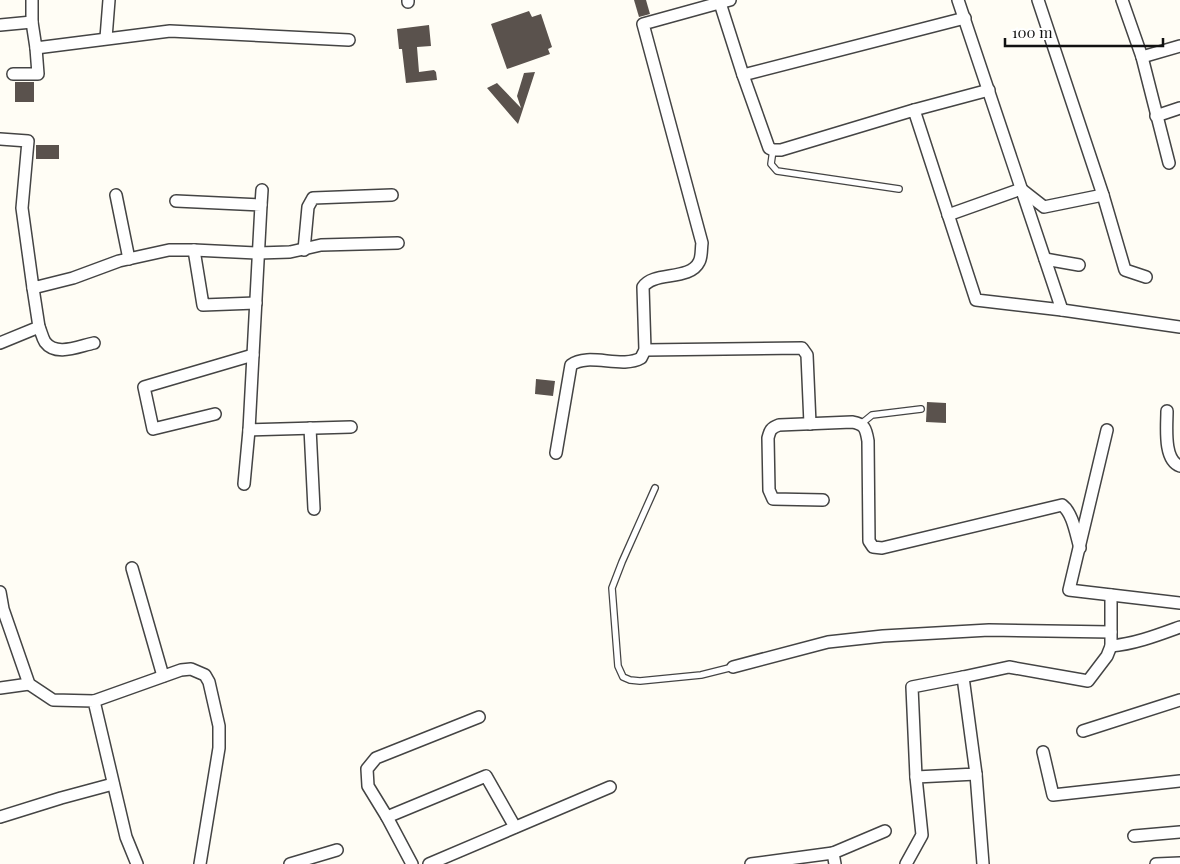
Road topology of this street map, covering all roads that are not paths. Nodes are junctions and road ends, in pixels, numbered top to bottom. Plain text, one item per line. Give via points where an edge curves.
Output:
1 (32, 0) edge
2 (109, 0) edge
3 (958, 0) edge
4 (1122, 0) edge
5 (725, 1) edge
6 (1041, 1) edge
7 (965, 18) junction
8 (32, 22) junction
9 (0, 25) edge
10 (106, 38) junction
11 (349, 40) dead end
12 (1180, 46) edge
13 (36, 48) junction
14 (1142, 57) junction
15 (13, 74) dead end
16 (743, 75) junction
17 (989, 90) junction
18 (1180, 108) edge
19 (914, 110) junction
20 (1156, 116) junction
21 (0, 139) edge
22 (773, 150) junction
23 (1169, 163) dead end
24 (899, 189) dead end
25 (262, 190) dead end
26 (1022, 190) junction
27 (116, 195) dead end
28 (392, 195) dead end
29 (1103, 195) junction
30 (176, 201) dead end
31 (261, 205) junction
32 (948, 215) junction
33 (398, 243) dead end
34 (194, 250) junction
35 (304, 250) junction
36 (258, 254) junction
37 (128, 259) junction
38 (1045, 259) junction
39 (1079, 265) dead end
40 (1146, 277) dead end
41 (33, 288) junction
42 (256, 302) junction
43 (1062, 310) junction
44 (39, 327) junction
45 (1180, 327) edge
46 (0, 343) edge
47 (94, 343) dead end
48 (645, 350) junction
49 (253, 355) junction
50 (921, 409) dead end
51 (1167, 411) dead end
52 (215, 414) dead end
53 (810, 424) junction
54 (861, 424) junction
55 (352, 427) dead end
56 (310, 428) junction
57 (249, 430) junction
58 (1107, 430) dead end
59 (556, 454) dead end
60 (1180, 466) edge
61 (244, 484) dead end
62 (655, 488) dead end
63 (823, 500) dead end
64 (314, 509) dead end
65 (1080, 548) junction
66 (132, 568) dead end
67 (0, 592) edge
68 (1111, 595) junction
69 (1180, 603) edge
70 (1180, 627) edge
71 (1111, 632) junction
72 (1111, 646) junction
73 (733, 668) joint
74 (163, 676) junction
75 (963, 677) junction
76 (29, 684) junction
77 (0, 688) edge
78 (94, 700) junction
79 (1180, 700) edge
80 (479, 717) dead end
81 (1083, 731) dead end
82 (1043, 752) dead end
83 (976, 774) junction
84 (916, 777) junction
85 (1180, 781) edge
86 (113, 784) junction
87 (610, 787) dead end
88 (0, 817) edge
89 (388, 817) junction
90 (515, 827) junction
91 (885, 831) dead end
92 (1180, 832) edge
93 (1134, 836) dead end
94 (337, 850) dead end
95 (834, 858) edge
96 (1180, 862) edge
97 (137, 864) edge
98 (200, 864) edge
99 (290, 864) edge
100 (412, 864) edge
101 (429, 864) edge
102 (752, 864) edge
103 (906, 864) edge
104 (984, 864) edge
105 (1156, 864) edge

1 - 8 street
2 - 10 street
3 - 7 street
4 - 14 street
5 - 16 street
5 - 48 street via 643,24 702,243 701,258 692,270 654,279 643,287
6 - 29 street
7 - 16 street
7 - 17 street
8 - 9 street
8 - 13 street
10 - 11 street via 170,31
10 - 13 street
12 - 14 street
13 - 15 street via 38,74
14 - 20 street
16 - 22 street via 767,145
17 - 19 street
17 - 26 street
18 - 20 street
19 - 22 street
19 - 32 street
20 - 23 street
21 - 41 street via 28,141 22,208
22 - 24 lane via 771,164 777,171
25 - 31 street
26 - 29 street via 1044,207
26 - 32 street
26 - 38 street
27 - 37 street
28 - 35 street via 313,198 308,206
29 - 40 street via 1125,270
30 - 31 street
31 - 36 street
32 - 43 street via 976,300
33 - 35 street via 321,245
34 - 36 street
34 - 37 street via 169,250
34 - 42 street via 203,304
35 - 36 street
36 - 42 street
37 - 41 street
38 - 39 street
38 - 43 street
41 - 44 street
42 - 49 street
43 - 45 street
44 - 46 street
44 - 47 street via 52,348 60,350
48 - 53 street via 802,348 806,355
48 - 59 street via 637,360 580,360 571,365
49 - 52 street via 144,387 153,429
49 - 57 street
50 - 54 lane via 872,415
51 - 60 street via 1169,453 1172,461
53 - 54 street
53 - 63 street via 779,425 770,430 769,490 777,500
54 - 65 street via 865,427 868,441 869,541 873,547 882,548 1062,505 1070,517
55 - 56 street
56 - 57 street
56 - 64 street
57 - 61 street
58 - 65 street
62 - 73 lane via 613,582 620,672 630,680 640,681 702,675
65 - 68 street via 1069,590
66 - 74 street
67 - 76 street
68 - 69 street
68 - 71 street
70 - 72 street
71 - 72 street
71 - 73 street via 989,630 883,636 828,642
72 - 75 street via 1088,681 1009,667
74 - 78 street
74 - 98 street via 191,669 205,674 219,726 219,748
75 - 83 street
75 - 84 street via 912,687
76 - 77 street
76 - 78 street via 53,700
78 - 86 street
79 - 81 street
80 - 89 street via 376,758 367,769 368,786
82 - 85 street via 1053,795
83 - 84 street
83 - 104 street
84 - 103 street via 922,835
86 - 88 street
86 - 97 street via 126,837
87 - 90 street
89 - 90 street via 486,776
89 - 100 street
90 - 101 street
91 - 95 street
92 - 93 street
94 - 99 street
95 - 102 street
96 - 105 street

